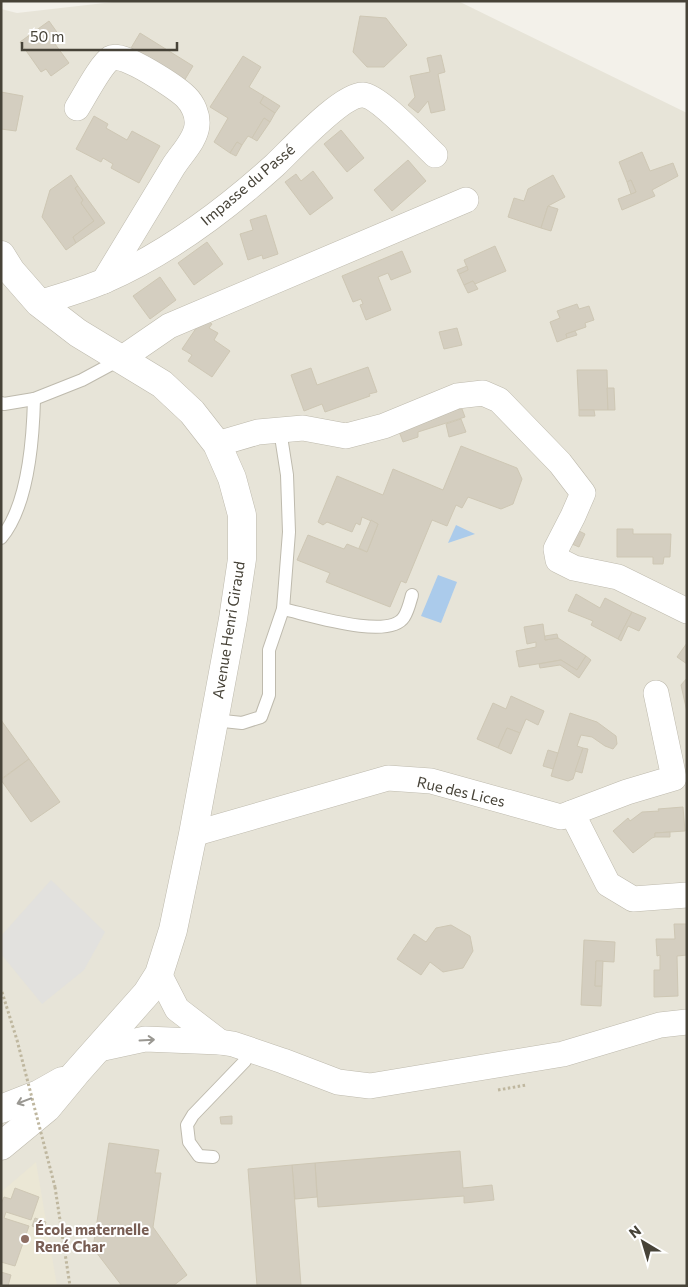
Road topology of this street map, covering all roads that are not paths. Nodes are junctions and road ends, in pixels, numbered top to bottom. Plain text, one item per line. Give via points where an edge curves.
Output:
1 (77, 108) dead end
2 (435, 154) dead end
3 (466, 200) dead end
4 (1, 255) edge
5 (104, 281) junction
6 (39, 303) junction
7 (121, 359) junction
8 (34, 399) junction
9 (1, 403) edge
10 (280, 430) junction
11 (217, 444) junction
12 (1, 538) edge
13 (412, 595) dead end
14 (283, 609) junction
15 (687, 611) edge
16 (656, 693) dead end
17 (214, 720) junction
18 (572, 813) junction
19 (193, 834) junction
20 (687, 895) edge
21 (159, 974) junction
22 (687, 1022) edge
23 (220, 1042) junction
24 (99, 1049) junction
25 (251, 1050) junction
26 (76, 1073) junction
27 (1, 1109) edge
28 (1, 1146) edge
29 (213, 1158) dead end

1 - 5 street via 100,71 111,58 119,56 139,65 186,97 196,112 196,133
2 - 5 street, Impasse du Passé via 380,102 365,95 354,96 329,113 275,165 221,210 156,255
3 - 7 street via 169,326
4 - 6 street, Avenue Henri Giraud
5 - 6 street, Impasse du Passé
6 - 7 street, Avenue Henri Giraud via 78,333
7 - 8 lane via 82,380
7 - 11 street, Avenue Henri Giraud via 162,384 192,412
8 - 9 lane
8 - 12 lane via 33,430 22,498
10 - 11 street via 258,432
10 - 14 lane via 287,475 289,532
10 - 15 street via 303,428 346,436 384,426 458,396 483,393 499,400 583,493 556,549 558,560 574,568 618,577
11 - 17 street, Avenue Henri Giraud via 232,478 242,515 242,550
13 - 14 lane via 404,618 396,625 382,628
14 - 17 lane via 269,650 270,695 261,717 242,723
16 - 18 street, Rue des Lices via 674,778
17 - 19 street, Avenue Henri Giraud
18 - 19 street, Rue des Lices via 561,817 431,781 388,778
18 - 20 street via 608,884 633,899
19 - 21 street, Avenue Henri Giraud via 173,930
21 - 23 street via 177,1009
21 - 24 street, Avenue Henri Giraud
22 - 25 street via 660,1025 564,1054 370,1086 338,1082
24 -> 23 street via 145,1039
23 - 25 street
24 - 26 street, Avenue Henri Giraud
25 - 29 lane via 245,1062 193,1114 187,1125 189,1142 199,1156
26 -> 27 street, Avenue Henri Giraud via 39,1094
26 - 28 street, Avenue Henri Giraud via 47,1108

